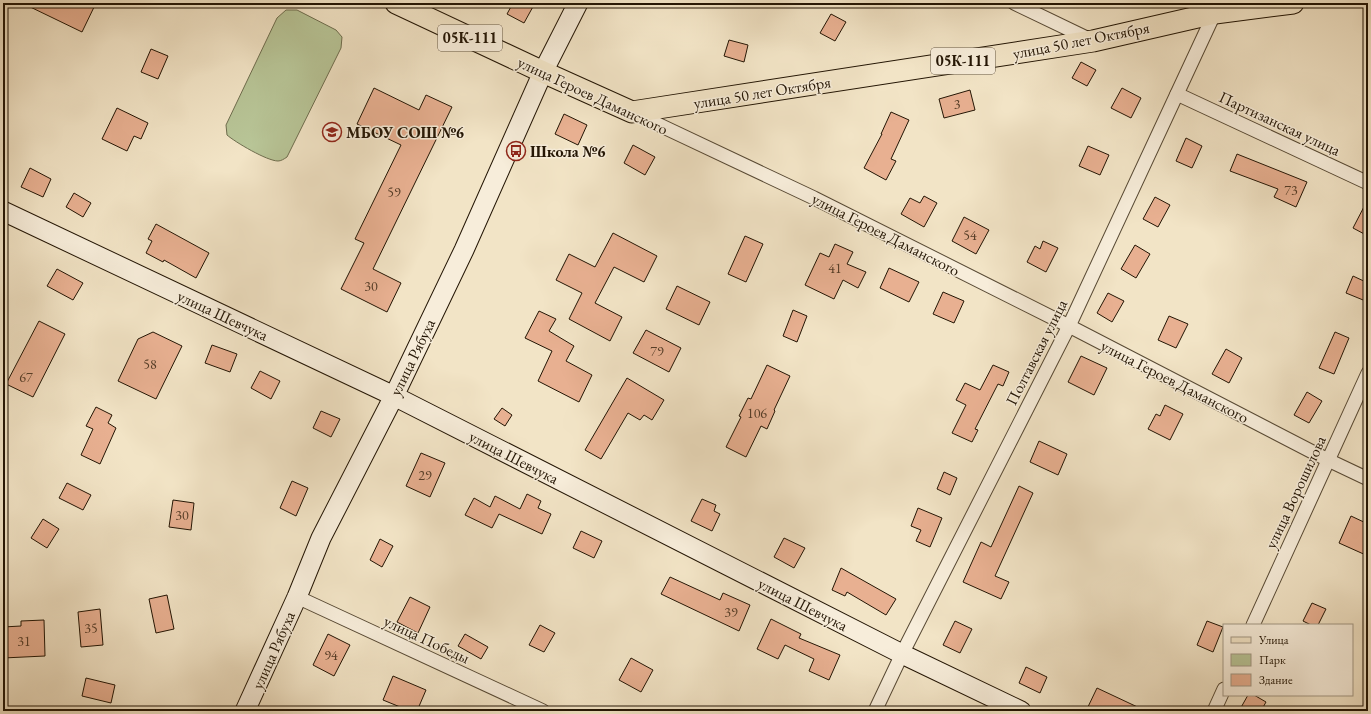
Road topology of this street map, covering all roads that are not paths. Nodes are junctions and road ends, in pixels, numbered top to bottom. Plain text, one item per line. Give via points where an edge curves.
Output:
1 (396, 3) edge
2 (578, 3) edge
3 (1014, 3) edge
4 (1293, 3) edge
5 (1217, 8) edge
6 (1093, 41) junction
7 (543, 72) junction
8 (1177, 94) junction
9 (632, 112) junction
10 (1368, 182) edge
11 (3, 211) edge
12 (1069, 326) junction
13 (1368, 373) edge
14 (394, 396) junction
15 (1328, 460) junction
16 (1368, 479) edge
17 (297, 597) junction
18 (1253, 624) edge
19 (902, 654) junction
20 (1223, 690) edge
21 (245, 711) edge
22 (543, 711) edge
23 (875, 711) edge
24 (1021, 711) edge
25 (1214, 711) edge

1 - 7 main road, улица Героев Даманского / 05К-111
2 - 7 street, улица Рябуха
3 - 6 street
4 - 5 main road, улица 50 лет Октября / 05К-111
5 - 6 main road, улица 50 лет Октября / 05К-111
5 - 8 street, Полтавская улица
6 - 9 main road, улица 50 лет Октября / 05К-111
7 - 9 main road, улица Героев Даманского / 05К-111
7 - 14 street, улица Рябуха via 464,250
8 - 10 street, Партизанская улица
8 - 12 street, Полтавская улица
9 - 12 street, улица Героев Даманского via 814,198
11 - 14 street, улица Шевчука
12 - 15 street, улица Героев Даманского
12 - 19 street, Полтавская улица
13 - 15 street, улица Ворошилова
14 - 17 street, улица Рябуха via 321,538
14 - 19 street, улица Шевчука
15 - 16 street, улица Героев Даманского
15 - 18 street, улица Ворошилова
17 - 21 street, улица Рябуха
17 - 22 street, улица Победы
19 - 23 street, Полтавская улица
19 - 24 street, улица Шевчука
20 - 25 street

